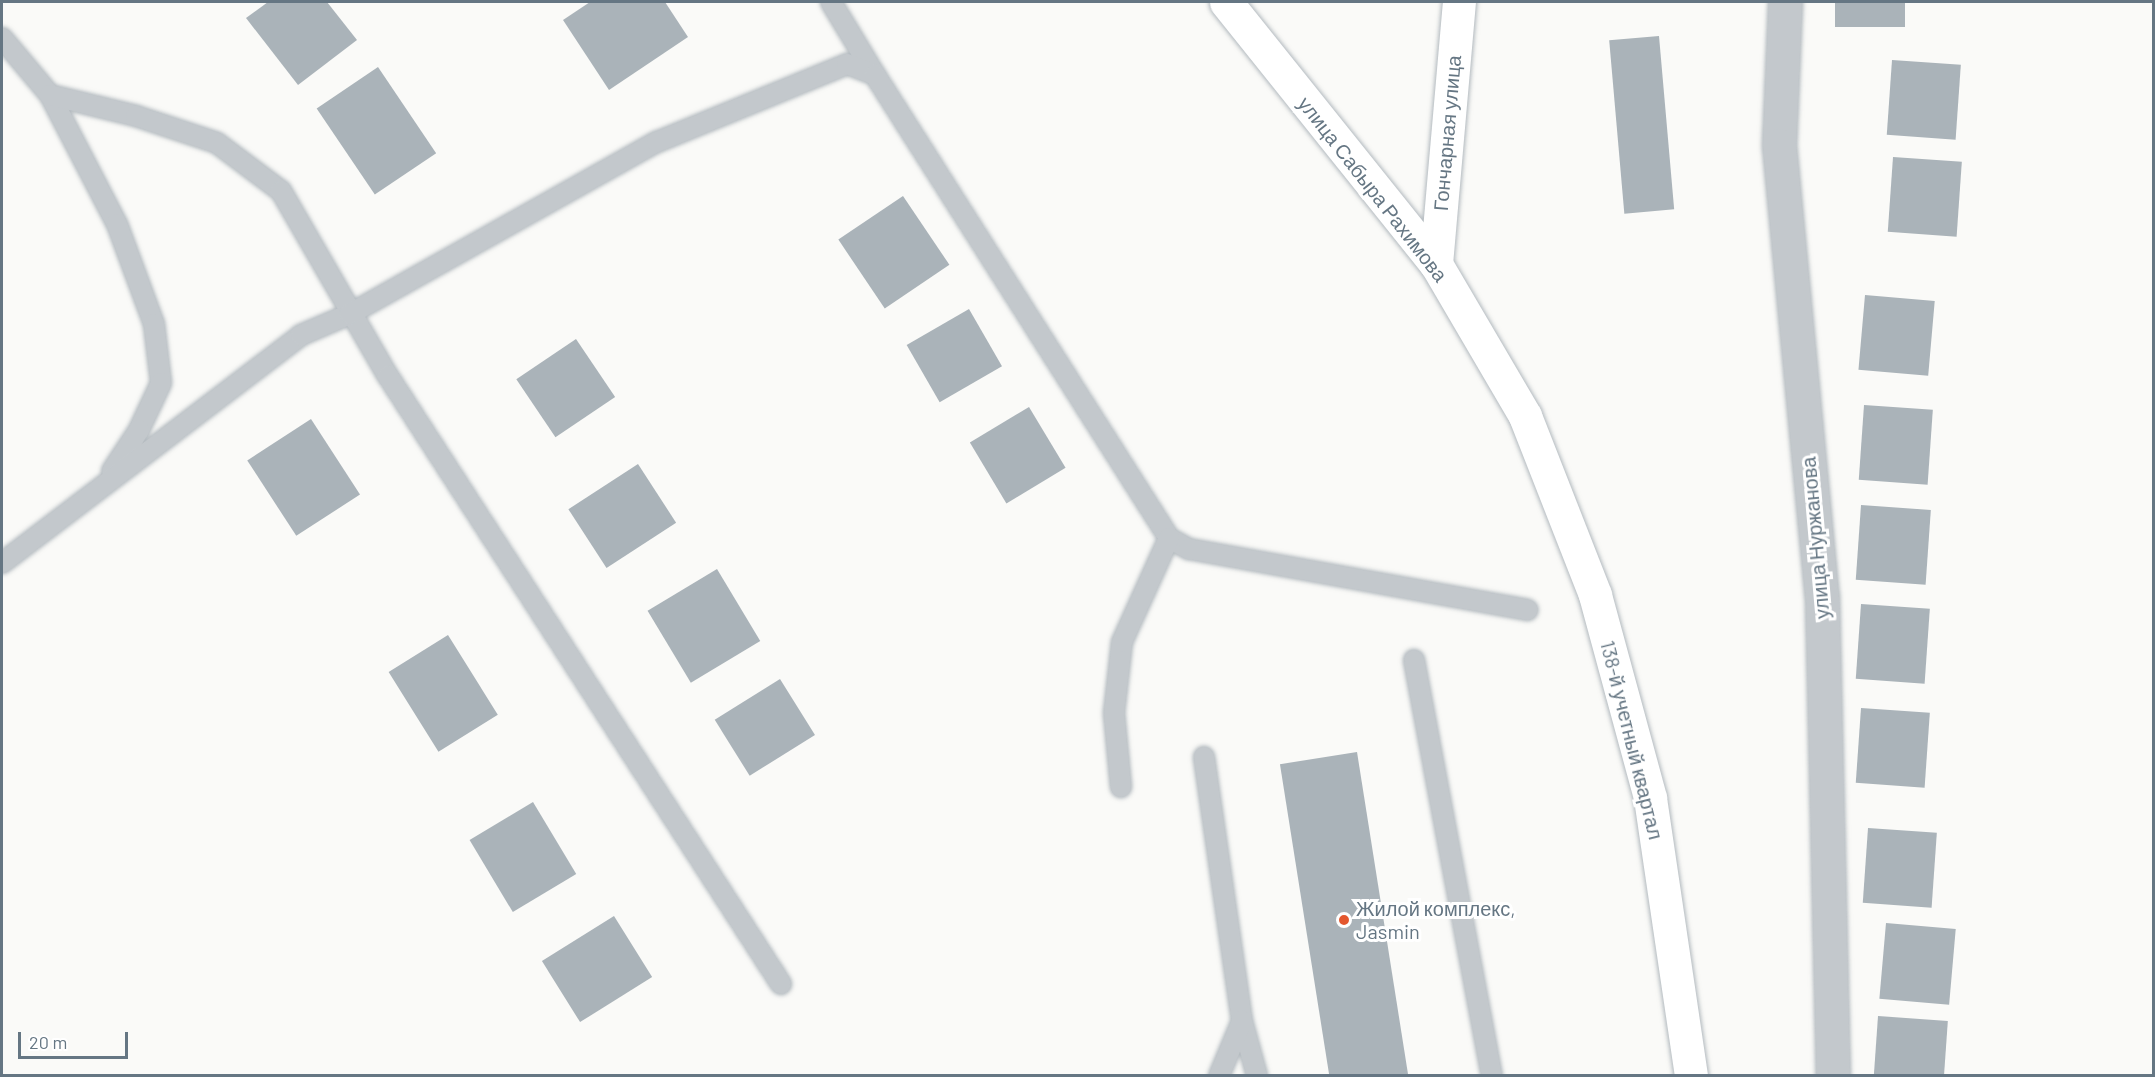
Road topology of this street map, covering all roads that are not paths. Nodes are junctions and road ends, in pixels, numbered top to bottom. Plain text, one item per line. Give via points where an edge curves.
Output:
1 (831, 2) edge
2 (1226, 2) edge
3 (1459, 2) edge
4 (1785, 2) edge
5 (2, 38) edge
6 (875, 75) junction
7 (50, 95) junction
8 (1436, 264) junction
9 (350, 314) junction
10 (1525, 416) joint
11 (105, 484) junction
12 (1169, 538) junction
13 (2, 563) edge
14 (1528, 610) dead end
15 (1414, 660) dead end
16 (1204, 757) dead end
17 (1121, 787) dead end
18 (781, 984) dead end
19 (1242, 1021) junction
20 (1220, 1076) edge
21 (1257, 1076) edge
22 (1492, 1076) edge
23 (1691, 1076) edge
24 (1833, 1076) edge

1 - 6 lane
2 - 8 main road, улица Сабыра Рахимова
3 - 8 main road, Гончарная улица
4 - 24 street, улица Нуржанова via 1779,145 1822,597
5 - 7 lane
6 - 9 lane via 847,64 657,142
6 - 12 lane
7 - 9 lane via 136,116 217,143 281,191
7 - 11 lane via 117,224 154,324 161,383 139,430
8 - 10 main road, улица Сабыра Рахимова
9 - 11 lane via 301,335
9 - 18 lane
10 - 23 main road, 138-й учетный квартал via 1595,596 1650,798
11 - 13 lane
12 - 14 lane via 1189,549
12 - 17 lane via 1122,642 1114,713
15 - 22 lane
16 - 19 lane
19 - 20 lane
19 - 21 lane

